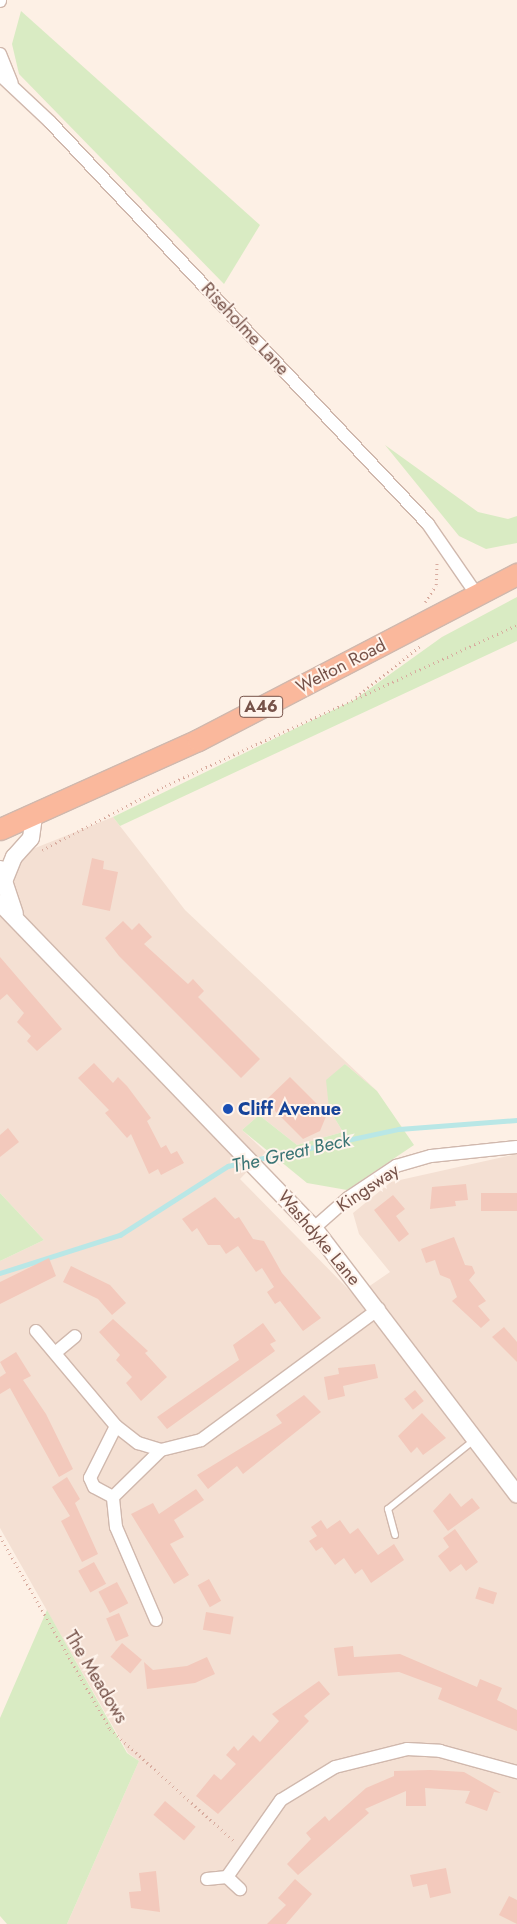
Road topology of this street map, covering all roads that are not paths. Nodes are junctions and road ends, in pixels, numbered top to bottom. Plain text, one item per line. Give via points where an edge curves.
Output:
1 (0, 54) edge
2 (0, 75) edge
3 (12, 85) junction
4 (517, 574) edge
5 (477, 595) junction
6 (34, 816) junction
7 (0, 829) edge
8 (2, 874) edge
9 (0, 903) edge
10 (15, 914) junction
11 (517, 1147) edge
12 (314, 1228) junction
13 (379, 1309) junction
14 (36, 1331) dead end
15 (75, 1336) dead end
16 (55, 1353) junction
17 (116, 1426) junction
18 (477, 1438) junction
19 (161, 1450) junction
20 (517, 1494) edge
21 (113, 1496) junction
22 (395, 1534) dead end
23 (156, 1620) dead end
24 (517, 1772) edge
25 (227, 1876) junction
26 (208, 1879) dead end
27 (240, 1889) dead end

1 - 3 street
2 - 3 street, Riseholme Lane
3 - 5 street, Riseholme Lane via 428,524
4 - 5 highway, Welton Road / A46
5 - 6 highway, Welton Road / A46 via 198,740
6 - 7 highway, Welton Road / A46
6 - 8 street via 31,838
8 - 10 street, Washdyke Lane
9 - 10 street, Washdyke Lane
10 - 12 street, Washdyke Lane
11 - 12 street, Kingsway via 431,1156 396,1166 348,1198
12 - 13 street, Washdyke Lane
13 - 18 street, Washdyke Lane
13 - 19 street via 201,1440
14 - 16 street
15 - 16 street
16 - 17 street
17 - 19 street via 138,1443
17 - 21 street via 90,1478 94,1487
18 - 20 street, Washdyke Lane
18 - 22 lane via 388,1509
19 - 21 street
21 - 23 street via 116,1527
24 - 25 street via 440,1751 407,1749 372,1754 305,1782 281,1800 243,1849
25 - 26 street
25 - 27 street

